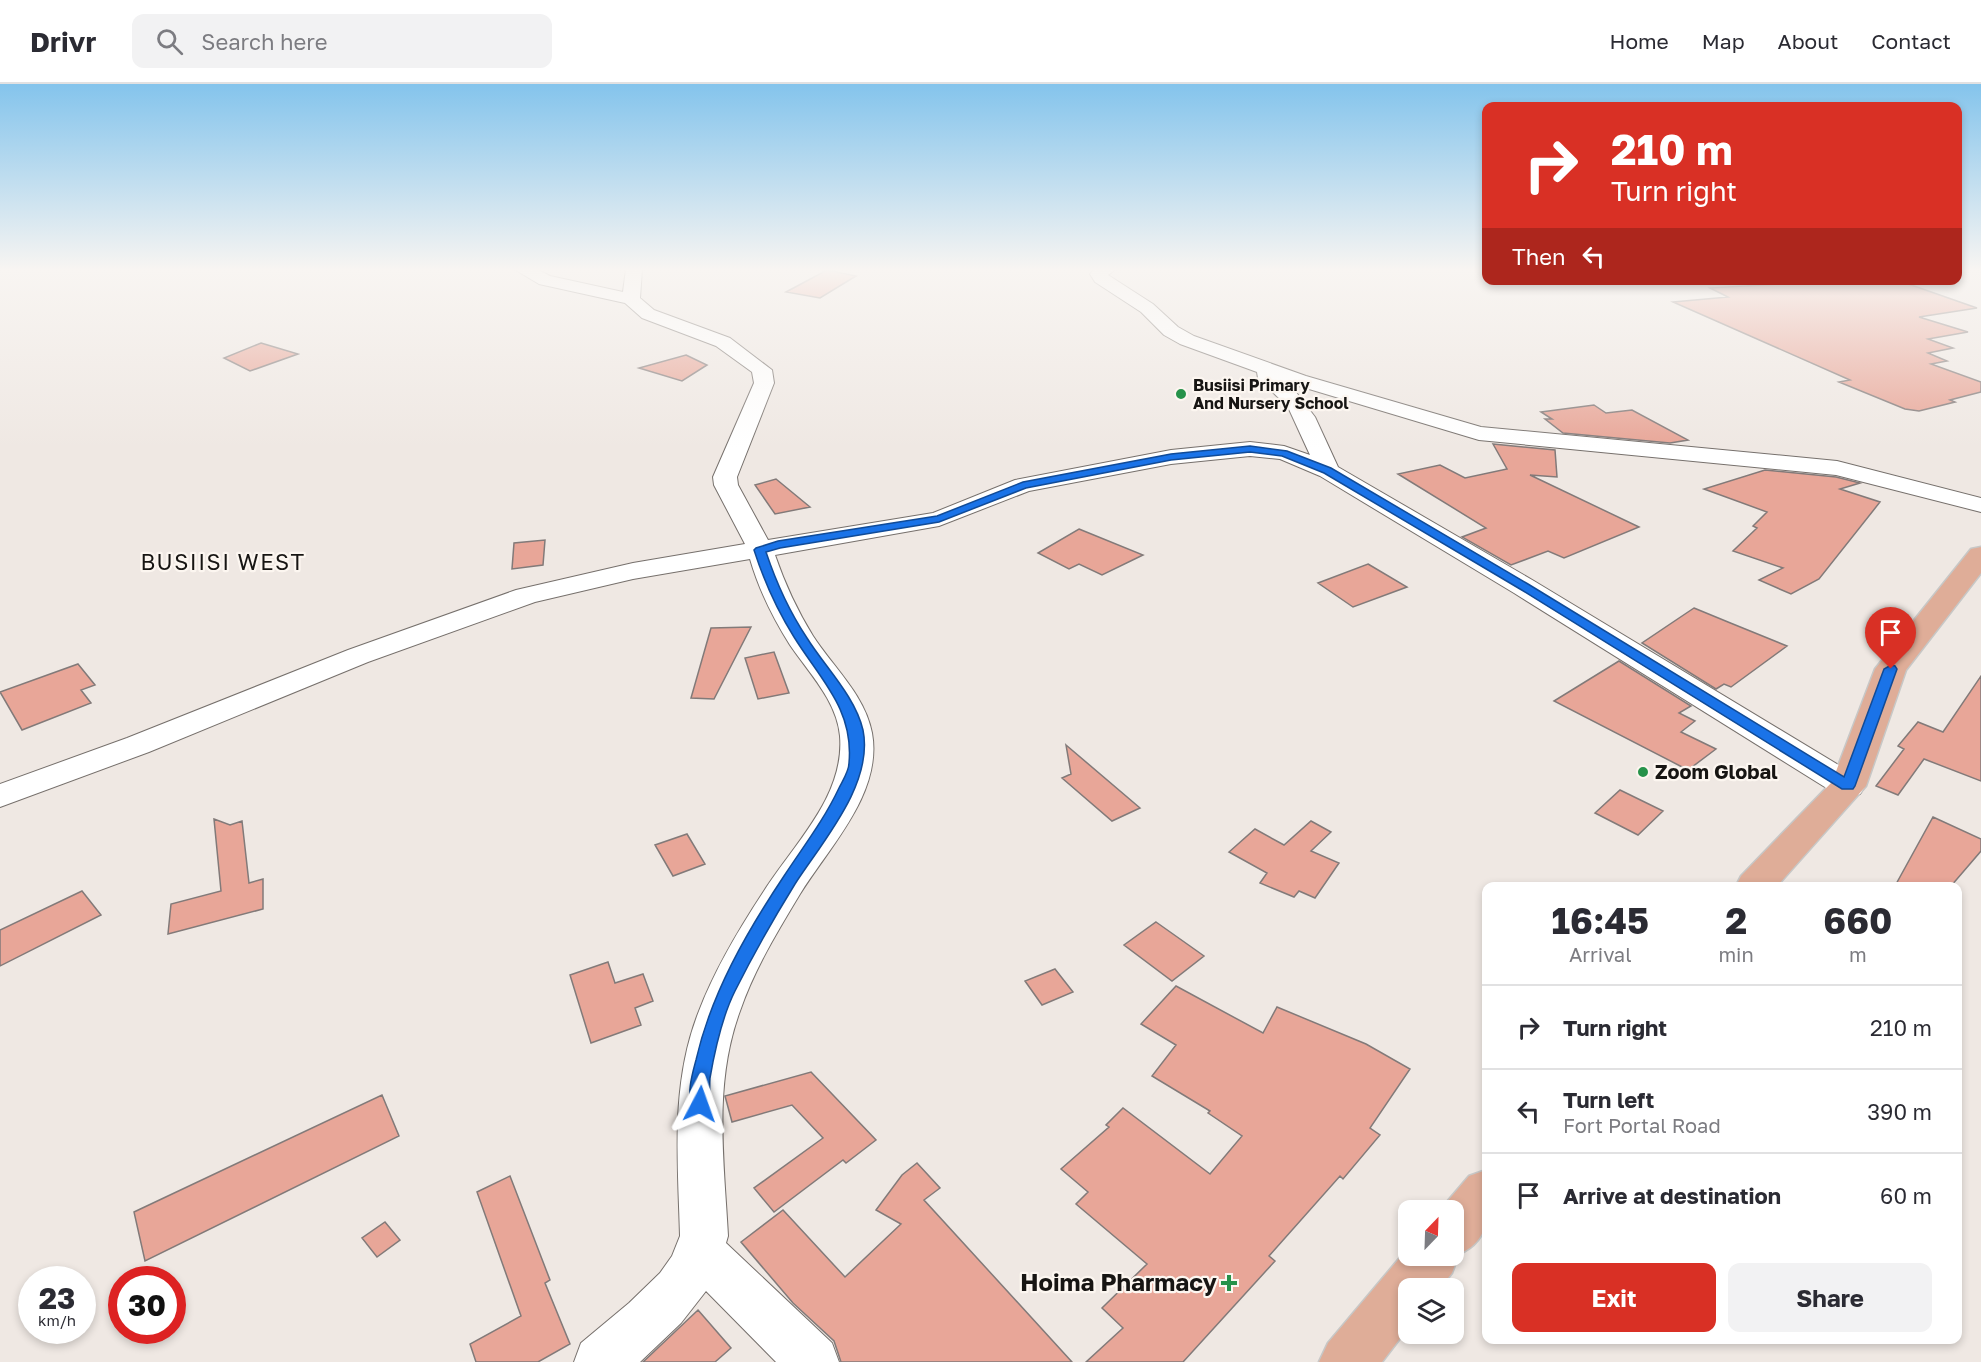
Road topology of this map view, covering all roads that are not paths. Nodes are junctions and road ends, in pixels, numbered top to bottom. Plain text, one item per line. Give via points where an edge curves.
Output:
1 (687, 329) edge
2 (1168, 329) edge
3 (1250, 364) junction
4 (1328, 471) junction
5 (1981, 506) edge
6 (760, 550) junction
7 (1981, 555) edge
8 (1848, 786) junction
9 (0, 796) edge
10 (1759, 882) edge
11 (1482, 1197) edge
12 (1464, 1220) edge
13 (701, 1252) junction
14 (1426, 1266) edge
15 (600, 1362) edge
16 (813, 1362) edge
17 (1347, 1362) edge

1 - 6 street via 723,342 764,375 725,477
2 - 3 street
3 - 4 street via 1294,397
3 - 5 street via 1479,434 1838,468
4 - 6 street via 1284,453 1217,451 1023,485 939,519
4 - 8 street
6 - 9 street via 633,571 526,596 378,648
6 - 13 street via 770,581 799,636 849,710 858,749 856,765 832,819 752,944 726,992 711,1033 700,1080 704,1236
7 - 8 main road via 1891,669
8 - 10 main road
11 - 12 main road
13 - 15 street via 669,1299
13 - 16 street
14 - 17 main road

